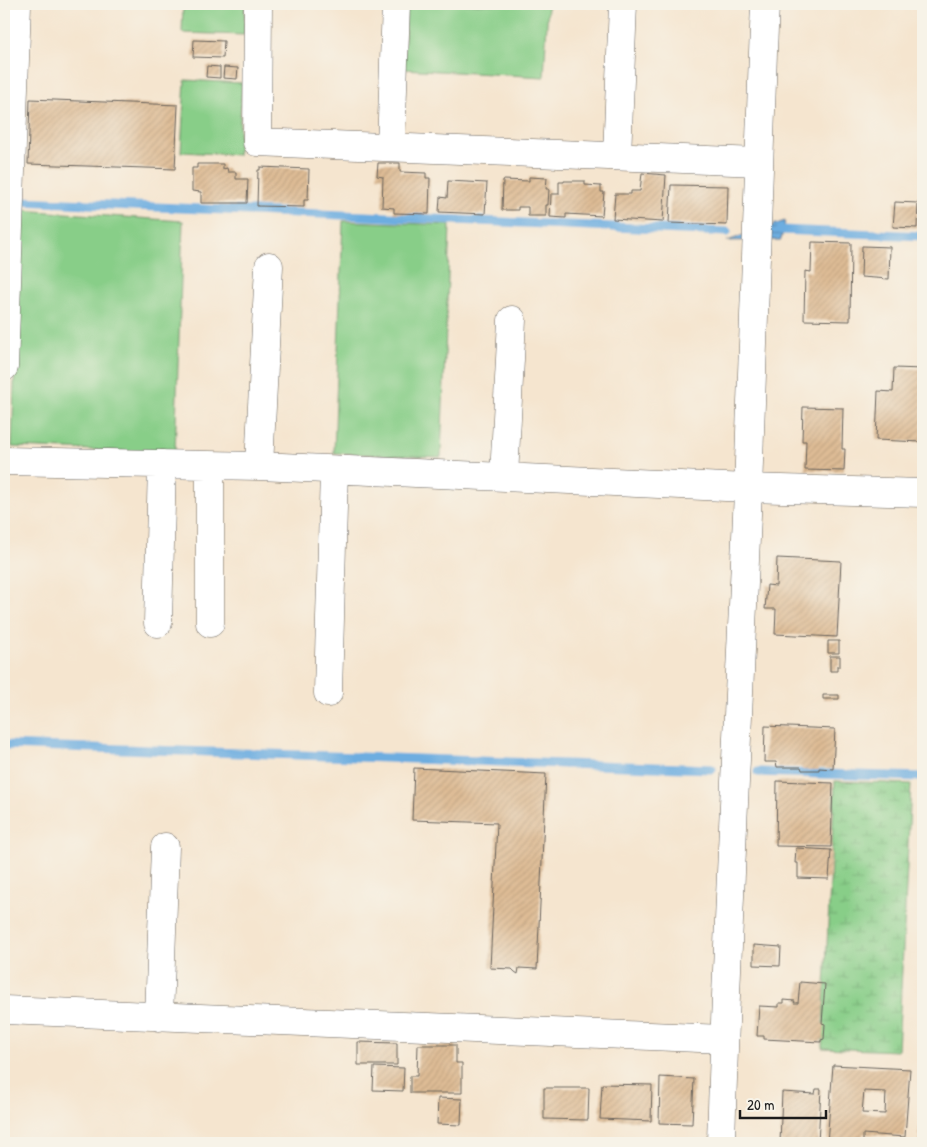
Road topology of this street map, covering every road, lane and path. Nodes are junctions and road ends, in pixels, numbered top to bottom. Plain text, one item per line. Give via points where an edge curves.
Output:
1 (17, 4) edge
2 (258, 4) edge
3 (396, 4) edge
4 (623, 4) edge
5 (765, 4) edge
6 (391, 148) junction
7 (617, 156) junction
8 (758, 162) junction
9 (269, 266) dead end
10 (512, 320) dead end
11 (4, 367) edge
12 (4, 461) edge
13 (162, 464) junction
14 (210, 466) junction
15 (259, 466) junction
16 (334, 470) junction
17 (504, 477) junction
18 (748, 488) junction
19 (923, 493) edge
20 (158, 623) dead end
21 (210, 623) dead end
22 (328, 693) dead end
23 (165, 847) dead end
24 (4, 1010) edge
25 (159, 1017) junction
26 (724, 1039) junction
27 (721, 1143) edge

1 - 11 street
2 - 6 street via 257,142
3 - 6 street
4 - 7 street
5 - 8 street
6 - 7 street
7 - 8 street
8 - 18 street
9 - 15 street
10 - 17 street
12 - 13 street
13 - 14 street
13 - 20 street
14 - 15 street
14 - 21 street
15 - 16 street
16 - 17 street
16 - 22 street
17 - 18 street
18 - 19 street
18 - 26 street
23 - 25 street
24 - 25 street
25 - 26 street
26 - 27 street

